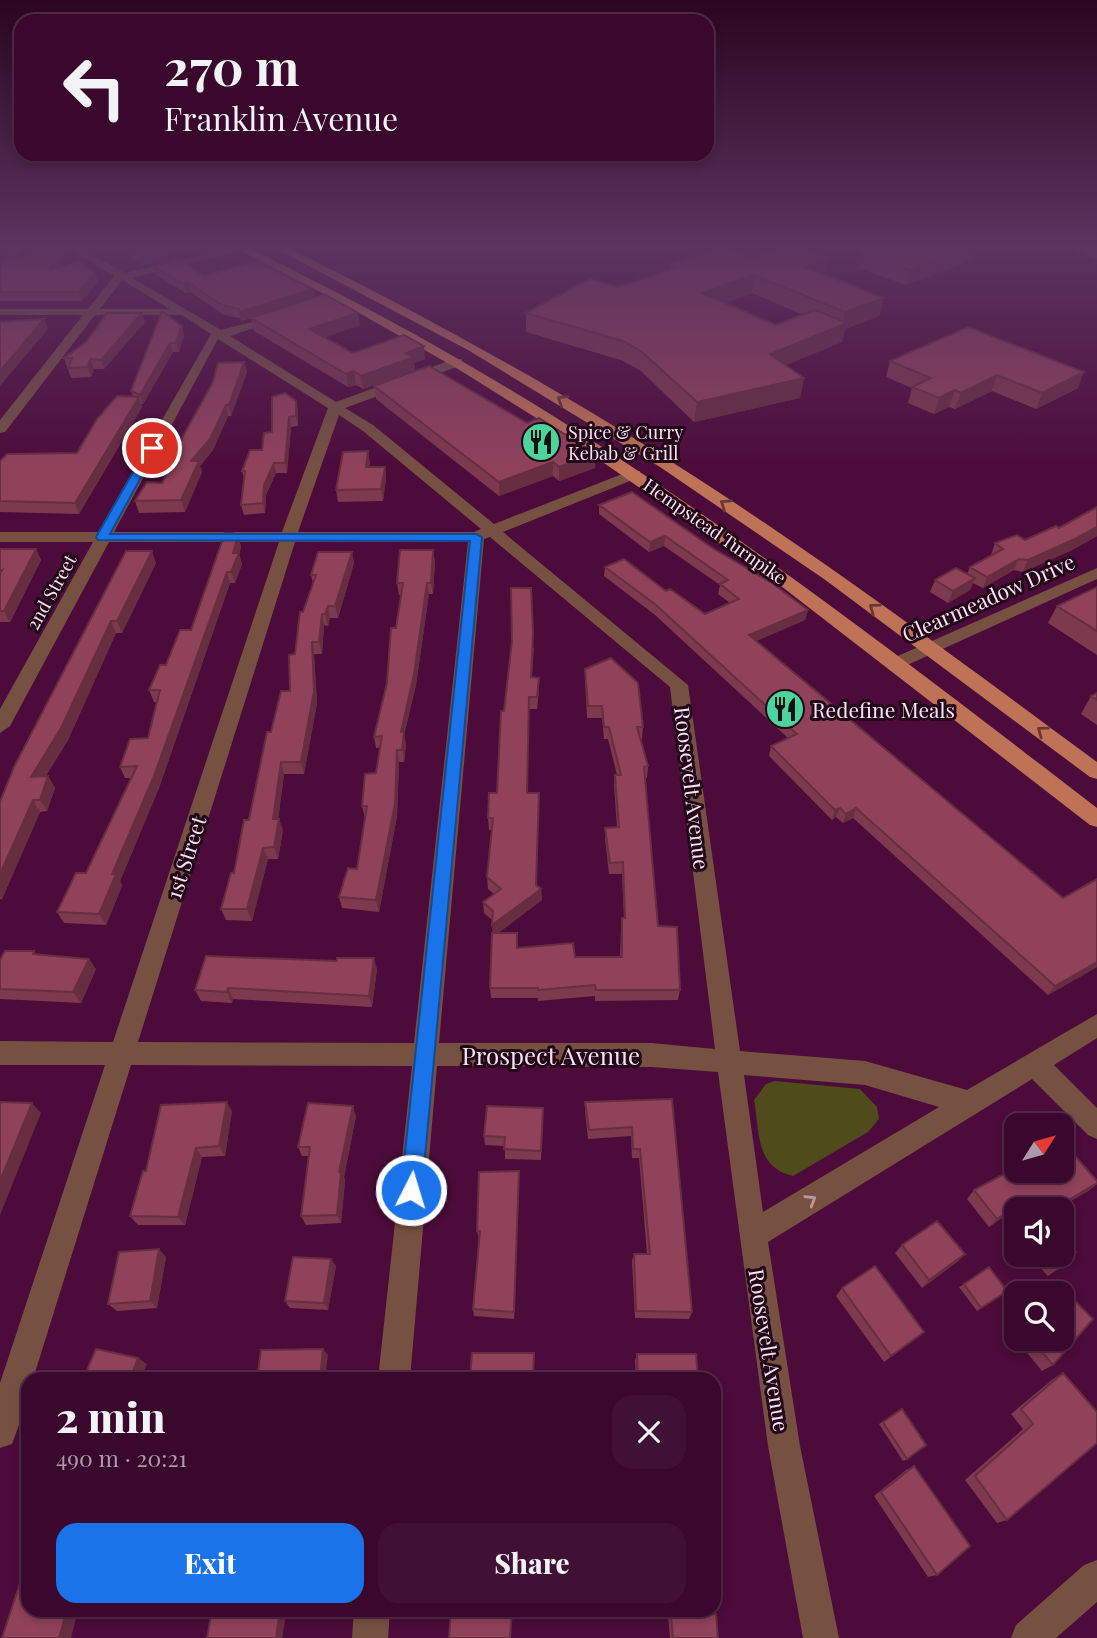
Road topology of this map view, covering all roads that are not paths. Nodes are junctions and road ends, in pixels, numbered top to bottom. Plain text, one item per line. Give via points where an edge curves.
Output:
1 (84, 320) edge
2 (198, 320) edge
3 (263, 320) edge
4 (384, 320) edge
5 (423, 320) edge
6 (220, 334) junction
7 (458, 362) junction
8 (335, 407) junction
9 (0, 429) edge
10 (635, 474) junction
11 (483, 533) junction
12 (0, 537) edge
13 (102, 537) junction
14 (288, 538) junction
15 (1097, 573) edge
16 (929, 648) junction
17 (897, 663) junction
18 (0, 726) edge
19 (1097, 772) edge
20 (1097, 819) edge
21 (1097, 1025) edge
22 (0, 1053) edge
23 (122, 1054) junction
24 (424, 1055) junction
25 (728, 1059) junction
26 (1034, 1063) junction
27 (970, 1103) junction
28 (1097, 1126) edge
29 (752, 1235) junction
30 (395, 1372) edge
31 (0, 1432) edge
32 (1097, 1578) edge
33 (371, 1617) edge
34 (369, 1638) edge
35 (821, 1638) edge
36 (1029, 1638) edge

1 - 9 street
2 - 6 street, Roosevelt Avenue
3 - 6 street
4 - 7 main road, Hempstead Turnpike
16 -> 5 main road, Hempstead Turnpike via 693,482
6 - 8 street, Roosevelt Avenue
6 - 13 street, 2nd Street via 213,337
7 - 8 street
7 - 10 main road, Hempstead Turnpike
8 - 11 street, Roosevelt Avenue via 368,428
8 - 14 street, 1st Street
10 - 11 street
10 - 17 main road, Hempstead Turnpike
11 - 14 street
11 - 24 street
11 - 25 street, Roosevelt Avenue via 679,685
12 - 13 street
13 - 14 street
13 - 18 street, 2nd Street
14 - 23 street, 1st Street
15 - 16 street, Clearmeadow Drive
16 - 17 street, Clearmeadow Drive
19 -> 16 main road, Hempstead Turnpike
17 - 20 main road, Hempstead Turnpike
21 - 26 street
22 - 23 street, Prospect Avenue
23 - 24 street, Prospect Avenue
23 - 31 street, 1st Street
24 - 25 street, Prospect Avenue
24 - 30 street
25 - 27 street, Prospect Avenue via 865,1073
25 - 29 street, Roosevelt Avenue
26 - 27 street
26 - 28 street
29 -> 27 street
29 - 35 street, Roosevelt Avenue via 784,1446
32 - 36 street
33 - 34 street

